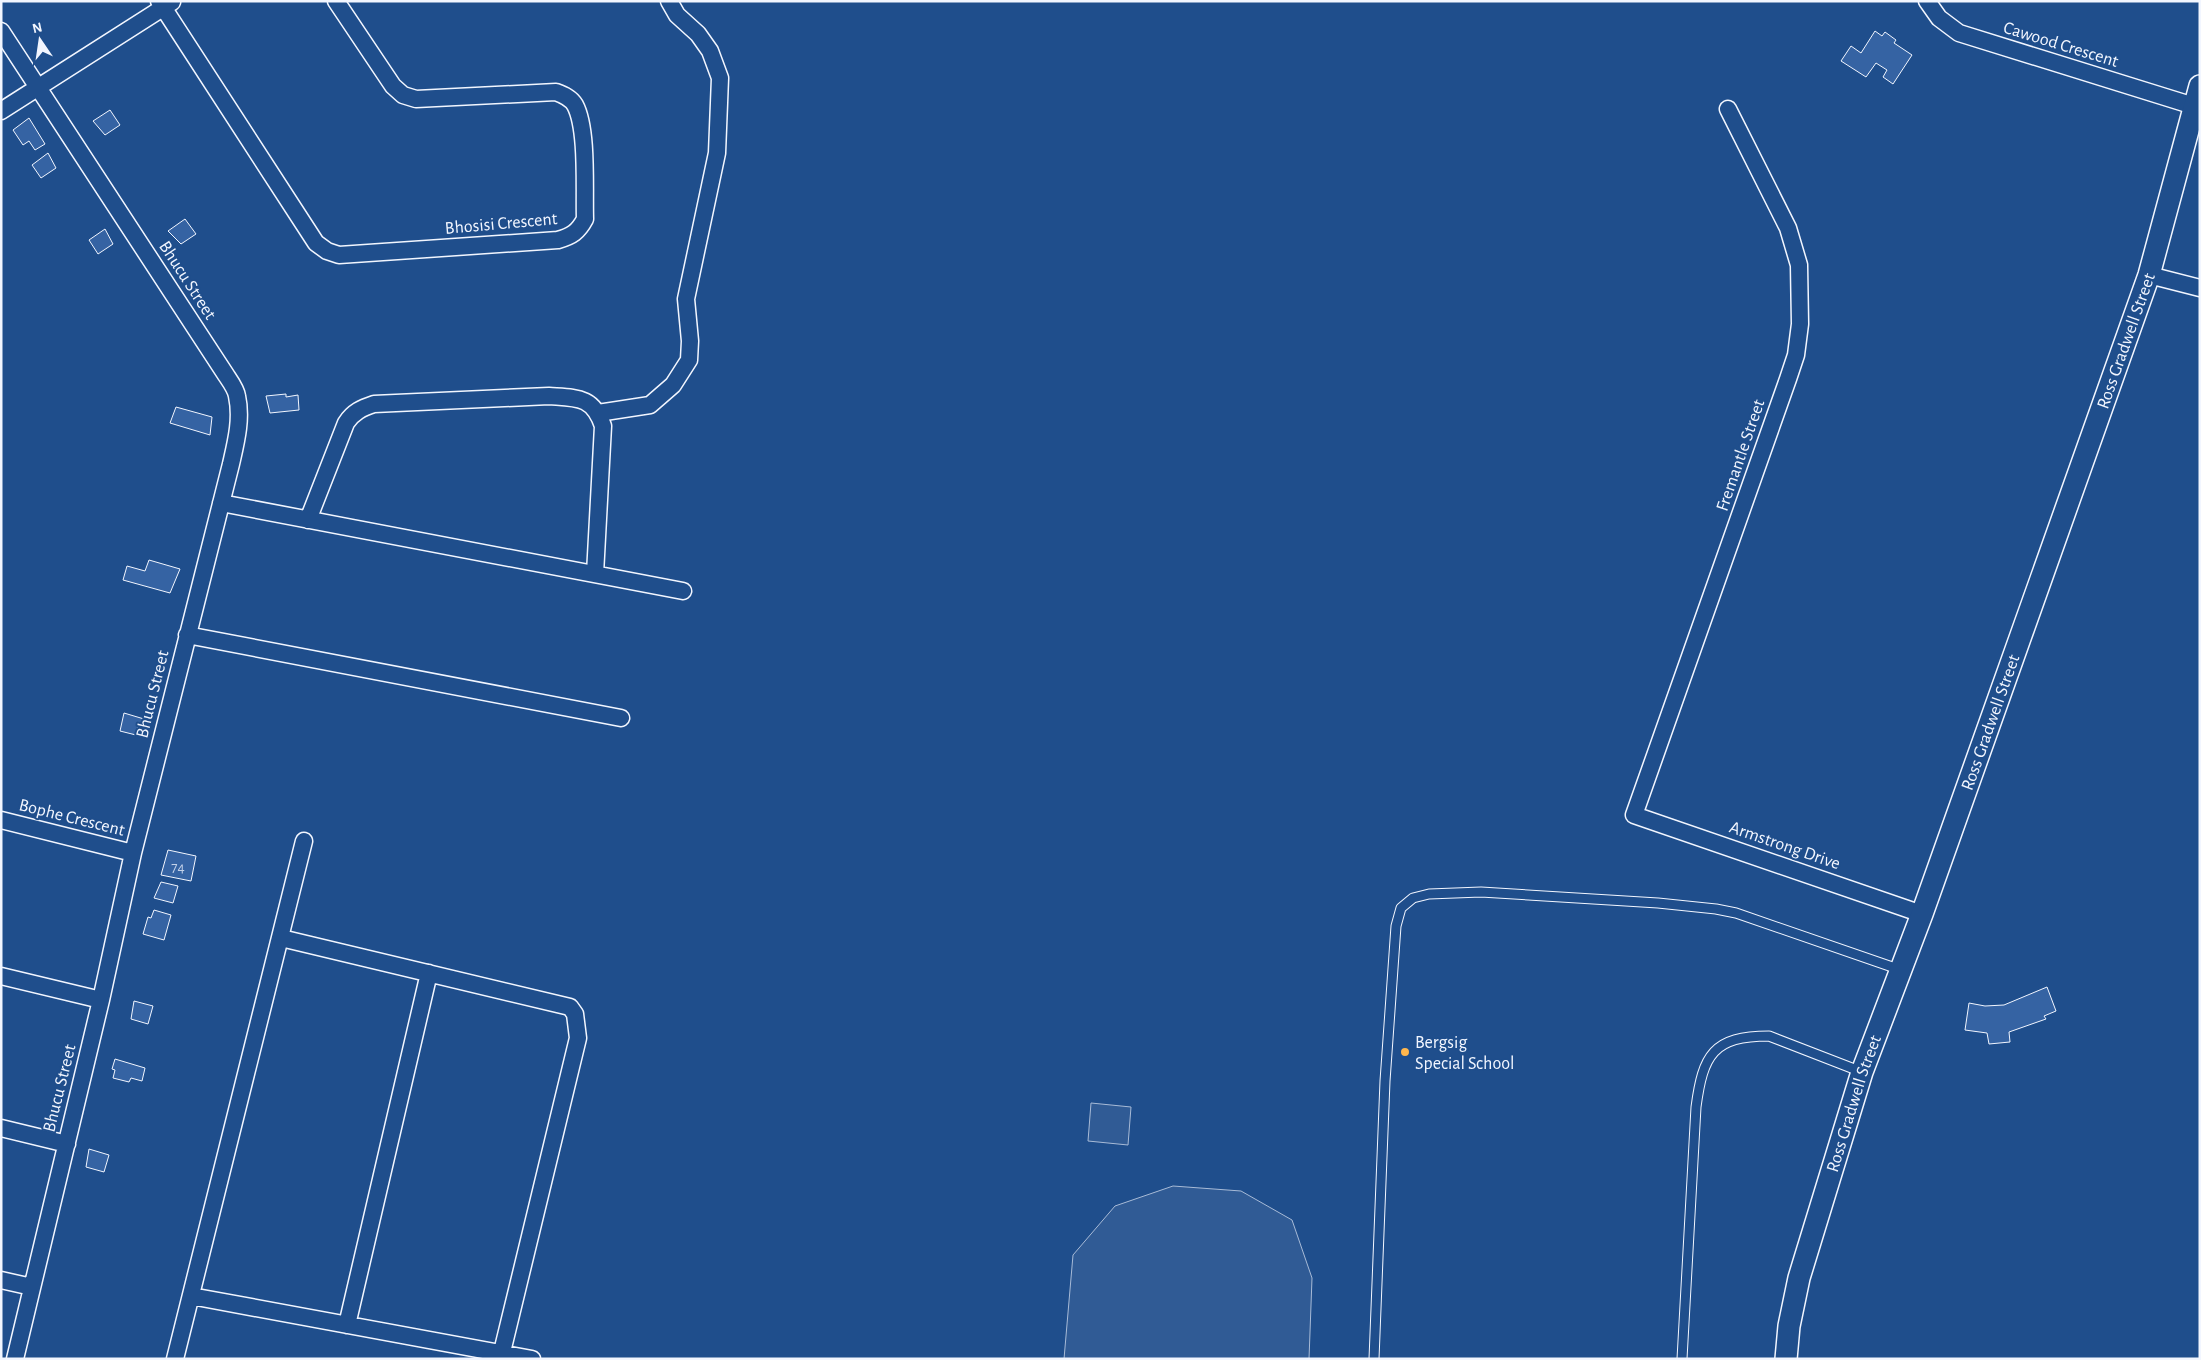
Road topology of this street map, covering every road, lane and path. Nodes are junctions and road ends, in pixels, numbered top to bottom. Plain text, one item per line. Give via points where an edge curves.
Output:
1 (336, 1) edge
2 (669, 1) edge
3 (1927, 1) edge
4 (165, 3) edge
5 (1, 31) edge
6 (2200, 86) edge
7 (38, 88) junction
8 (2194, 106) junction
9 (1728, 109) dead end
10 (1, 111) edge
11 (2149, 275) junction
12 (2200, 288) edge
13 (598, 413) junction
14 (221, 503) junction
15 (308, 520) junction
16 (596, 574) junction
17 (683, 591) dead end
18 (187, 634) junction
19 (620, 718) dead end
20 (1634, 815) joint
21 (1, 820) edge
22 (304, 841) dead end
23 (133, 853) junction
24 (1922, 914) junction
25 (280, 938) junction
26 (1901, 970) junction
27 (429, 973) junction
28 (1, 976) edge
29 (101, 1000) junction
30 (1862, 1072) junction
31 (1, 1128) edge
32 (66, 1144) junction
33 (1, 1280) edge
34 (32, 1287) junction
35 (191, 1296) junction
36 (347, 1326) junction
37 (502, 1352) junction
38 (15, 1359) edge
39 (175, 1359) edge
40 (532, 1359) edge
41 (1374, 1359) edge
42 (1682, 1359) edge
43 (1786, 1359) edge

1 - 4 street, Bhosisi Crescent via 393,86 403,95 416,99 556,92 567,96 574,103 582,122 586,220 580,230 558,240 340,255 327,252 316,243
2 - 13 street via 677,15 698,34 710,52 720,78 718,153 686,299 689,360 673,385 650,405
3 - 8 street, Cawood Crescent via 1939,18 1959,33
4 - 7 street
5 - 7 street, Bhucu Street
6 - 8 street, Ross Gradwell Street
7 - 10 street
7 - 14 street, Bhucu Street via 237,394 238,435
8 - 11 street, Ross Gradwell Street
9 - 20 street, Fremantle Street via 1788,228 1799,265 1800,324 1796,355
11 - 12 street
11 - 24 street, Ross Gradwell Street
13 - 15 street via 591,403 549,396 374,404 351,415 346,423
13 - 16 street via 603,426
14 - 15 street
14 - 18 street, Bhucu Street
15 - 16 street
16 - 17 street
18 - 19 street
18 - 23 street, Bhucu Street
20 - 24 street, Armstrong Drive
21 - 23 street, Bophe Crescent
22 - 25 street
23 - 29 street, Bhucu Street
24 - 26 street, Ross Gradwell Street
25 - 27 street
25 - 35 street
26 - 30 street, Ross Gradwell Street
26 - 41 lane via 1716,909 1481,892 1429,894 1413,898 1401,908 1396,926 1385,1081
27 - 36 street
27 - 37 street via 570,1007 577,1022 578,1038
28 - 29 street
29 - 32 street, Bhucu Street
30 - 42 lane via 1769,1036 1745,1037 1714,1050 1700,1080 1696,1107
30 - 43 street, Ross Gradwell Street via 1799,1278
31 - 32 street
32 - 34 street, Bhucu Street
33 - 34 street
34 - 38 street, Bhucu Street
35 - 36 street
35 - 39 street
36 - 37 street
37 - 40 street

